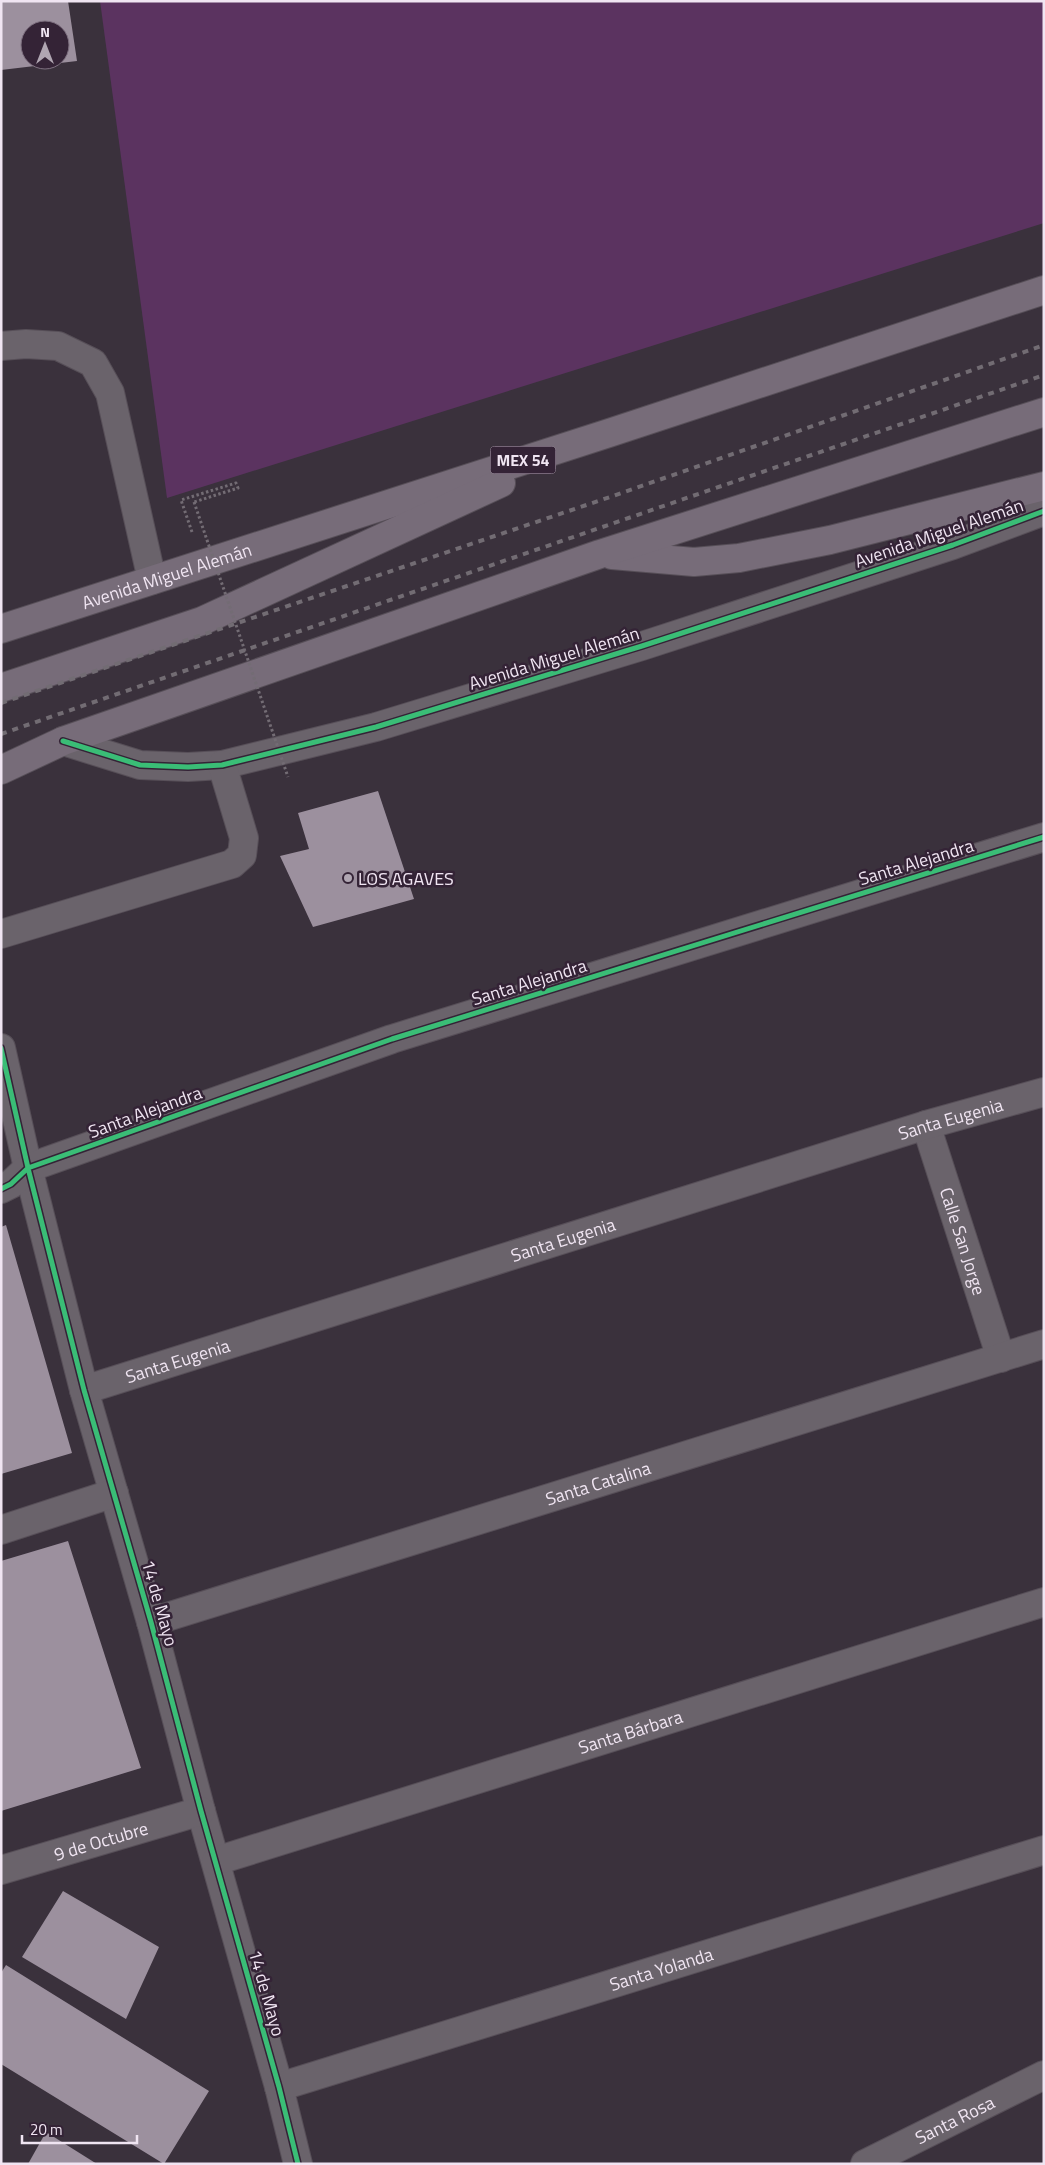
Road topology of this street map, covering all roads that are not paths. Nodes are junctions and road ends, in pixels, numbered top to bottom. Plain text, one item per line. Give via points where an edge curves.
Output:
1 (1044, 290) edge
2 (1, 346) edge
3 (1044, 412) edge
4 (609, 433) junction
5 (1044, 486) edge
6 (1044, 511) edge
7 (600, 554) junction
8 (152, 580) junction
9 (1, 629) edge
10 (1, 688) edge
11 (64, 741) junction
12 (222, 765) junction
13 (1, 770) edge
14 (1044, 837) edge
15 (1, 934) edge
16 (1, 1048) edge
17 (1044, 1092) edge
18 (926, 1125) junction
19 (28, 1168) junction
20 (1, 1189) edge
21 (1044, 1344) edge
22 (1001, 1358) junction
23 (84, 1390) junction
24 (114, 1493) junction
25 (1, 1530) edge
26 (1044, 1602) edge
27 (151, 1622) junction
28 (201, 1811) junction
29 (1044, 1850) edge
30 (216, 1861) junction
31 (1, 1870) edge
32 (1044, 2075) edge
33 (279, 2087) junction
34 (298, 2164) edge
35 (865, 2164) edge

1 - 4 highway, Avenida Miguel Alemán / MEX 54
2 - 8 street via 58,346 94,363 110,393
3 - 7 highway
4 - 8 highway, Avenida Miguel Alemán / MEX 54
4 - 10 highway via 202,621
5 - 7 highway via 830,540 739,558 694,562
6 - 12 street, Avenida Miguel Alemán via 953,545 642,646 376,727
7 - 11 highway
8 - 9 highway, Avenida Miguel Alemán / MEX 54
11 - 12 street, Avenida Miguel Alemán via 140,765
11 - 13 highway
12 - 15 street via 244,838 242,855 232,864
14 - 19 street, Santa Alejandra via 392,1039
16 - 19 street, 14 de Mayo
17 - 18 street, Santa Eugenia
18 - 22 street, Calle San Jorge
18 - 23 street, Santa Eugenia
19 - 20 street
19 - 23 street, 14 de Mayo
21 - 22 street, Santa Catalina
22 - 27 street, Santa Catalina
23 - 24 street, 14 de Mayo
24 - 25 street
24 - 27 street, 14 de Mayo
26 - 30 street, Santa Bárbara
27 - 28 street, 14 de Mayo
28 - 30 street, 14 de Mayo
28 - 31 street, 9 de Octubre
29 - 33 street, Santa Yolanda
30 - 33 street, 14 de Mayo
32 - 35 street, Santa Rosa
33 - 34 street, 14 de Mayo

